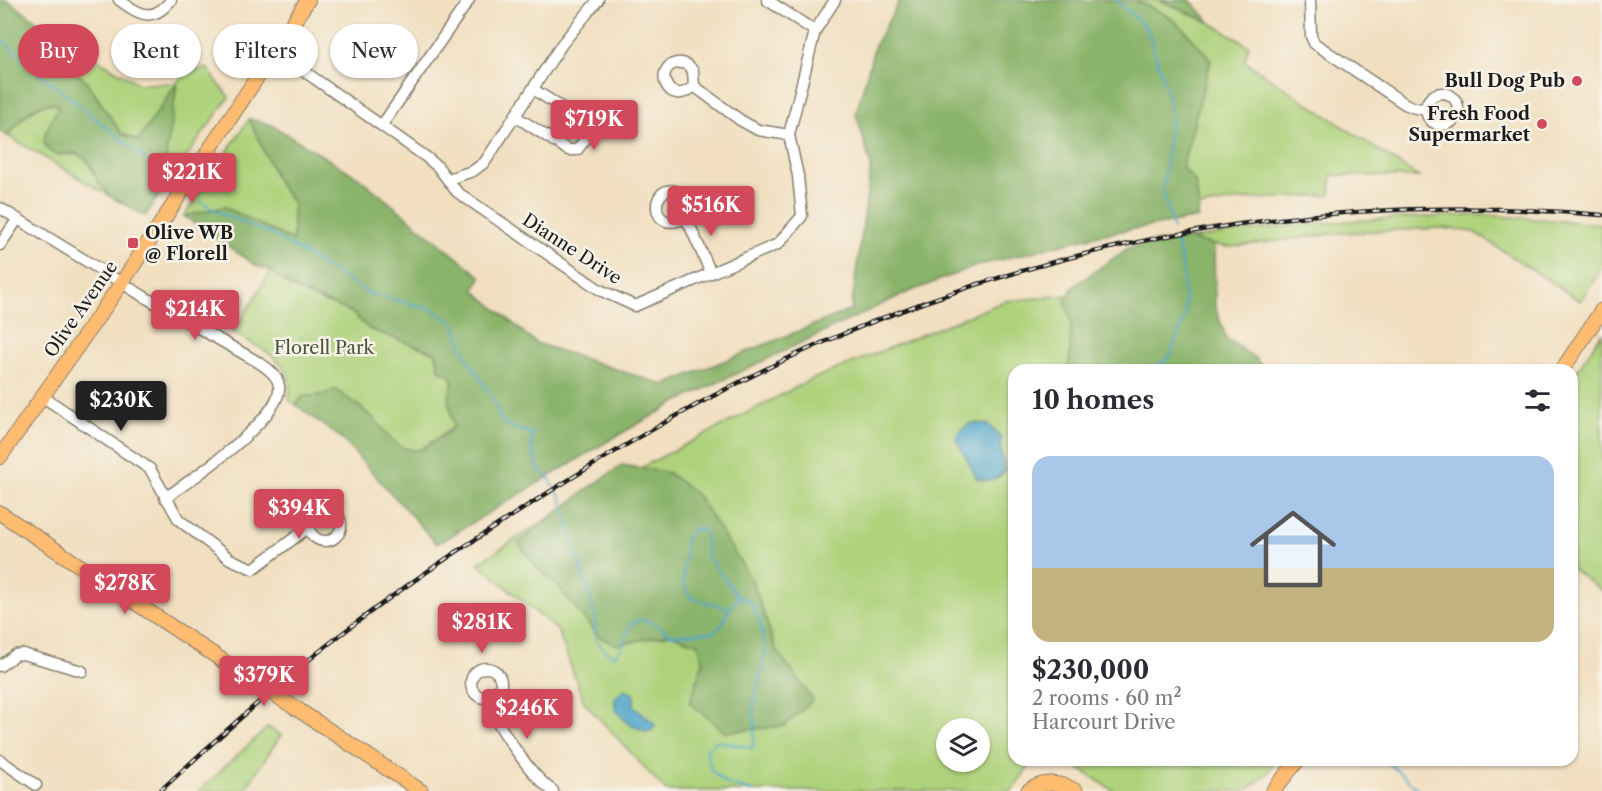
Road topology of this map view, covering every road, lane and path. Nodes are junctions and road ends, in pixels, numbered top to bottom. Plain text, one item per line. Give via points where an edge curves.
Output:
1 (119, 0) edge
2 (171, 0) edge
3 (308, 0) edge
4 (469, 0) edge
5 (598, 0) edge
6 (767, 0) edge
7 (835, 0) edge
8 (1310, 0) edge
9 (292, 24) edge
10 (815, 31) junction
11 (256, 78) edge
12 (314, 78) edge
13 (694, 86) dead end
14 (533, 89) junction
15 (1425, 109) dead end
16 (515, 116) junction
17 (382, 125) junction
18 (789, 135) junction
19 (448, 179) junction
20 (0, 208) edge
21 (684, 218) dead end
22 (17, 220) junction
23 (0, 244) edge
24 (711, 273) junction
25 (122, 284) junction
26 (1602, 310) edge
27 (1566, 364) edge
28 (42, 396) junction
29 (0, 457) edge
30 (165, 498) junction
31 (0, 513) edge
32 (309, 527) dead end
33 (0, 666) edge
34 (82, 671) dead end
35 (488, 698) dead end
36 (0, 760) edge
37 (1293, 766) edge
38 (36, 785) dead end
39 (422, 791) edge
40 (553, 791) edge
41 (1028, 791) edge
42 (1076, 791) edge
43 (1273, 791) edge

1 - 2 street via 148,16 162,11
3 - 9 main road, Olive Avenue
4 - 17 street
5 - 14 street via 562,44
6 - 10 street
7 - 10 street, Dianne Drive
8 - 15 street via 1314,43 1406,104
10 - 18 street, Dianne Drive
11 - 25 main road, Olive Avenue
12 - 17 street, Dianne Drive
13 - 18 street via 758,130
14 - 16 street
14 - 16 street via 585,129 587,136 578,150 558,146
16 - 19 street via 485,162 473,171
17 - 19 street, Dianne Drive via 432,162
18 - 24 street, Dianne Drive via 802,216 778,244
19 - 24 street, Dianne Drive via 457,192 590,284 634,306
20 - 22 street
21 - 24 street
22 - 23 street
22 - 25 street
25 - 28 main road, Olive Avenue
25 - 30 street via 264,366 279,385 278,399 234,448
26 - 27 main road
28 - 29 main road, Olive Avenue
28 - 30 street via 150,469
30 - 32 street via 179,520 230,559 253,569
31 - 39 main road, bridge
33 - 34 street via 23,654
35 - 40 street via 490,710 515,747
36 - 38 street
37 - 43 main road
41 - 42 main road via 1049,783

